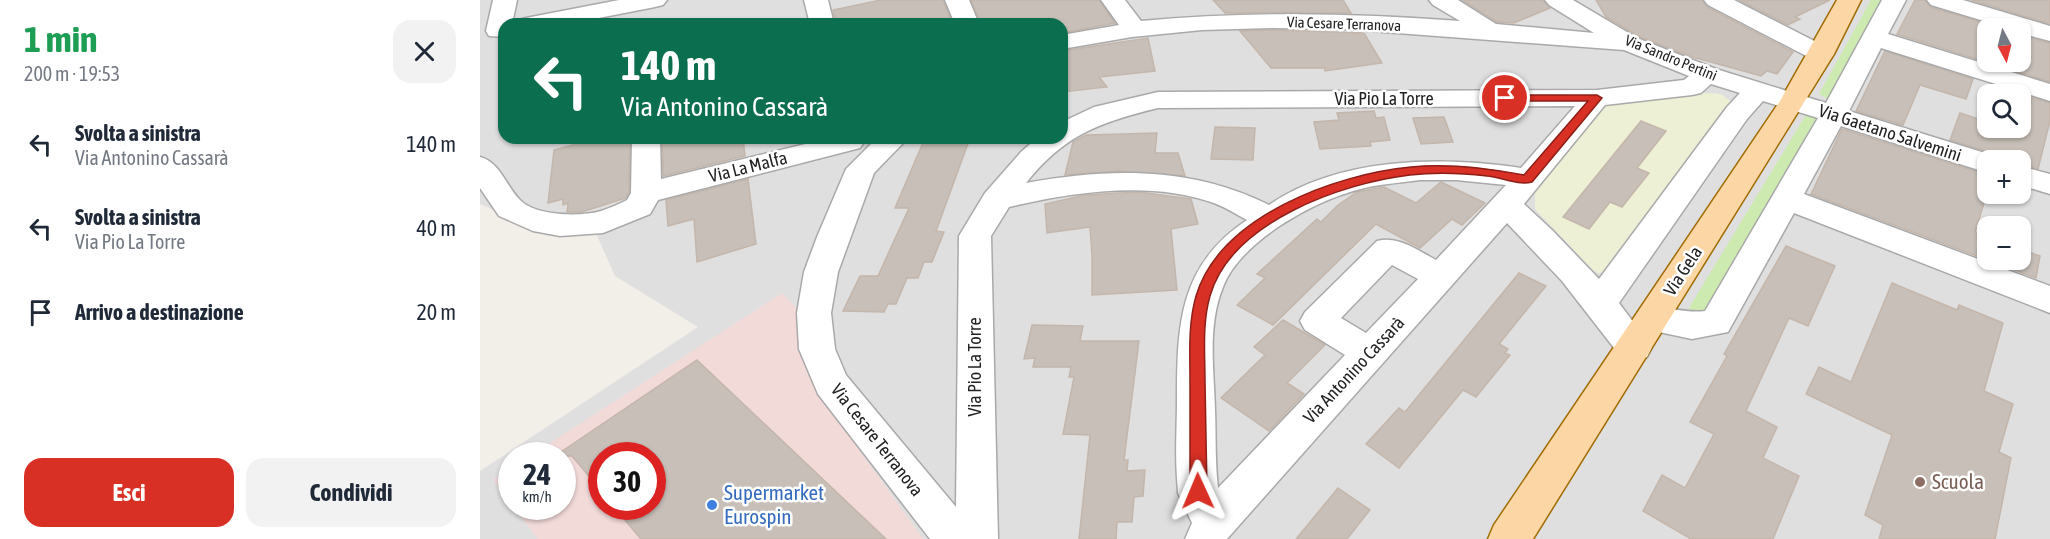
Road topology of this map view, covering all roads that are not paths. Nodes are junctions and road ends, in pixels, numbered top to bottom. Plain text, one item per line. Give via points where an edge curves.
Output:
1 (505, 0) edge
2 (816, 0) edge
3 (957, 0) edge
4 (1113, 0) edge
5 (1186, 0) edge
6 (1441, 0) edge
7 (1557, 0) edge
8 (1716, 0) edge
9 (1850, 0) edge
10 (1894, 0) edge
11 (1939, 0) edge
12 (649, 6) edge
13 (499, 18) edge
14 (570, 18) edge
15 (820, 18) edge
16 (964, 18) edge
17 (1203, 22) junction
18 (1134, 28) junction
19 (1491, 30) junction
20 (2050, 33) edge
21 (1874, 38) junction
22 (1068, 41) edge
23 (1628, 42) junction
24 (1821, 54) junction
25 (1707, 74) junction
26 (1758, 90) junction
27 (2050, 93) edge
28 (1597, 98) junction
29 (1792, 101) junction
30 (1834, 114) junction
31 (1068, 132) edge
32 (646, 144) edge
33 (874, 144) edge
34 (1049, 144) edge
35 (1052, 144) edge
36 (853, 150) edge
37 (1977, 160) edge
38 (480, 166) edge
39 (2031, 178) edge
40 (1066, 184) junction
41 (2050, 184) edge
42 (1517, 192) junction
43 (646, 193) junction
44 (1785, 198) junction
45 (996, 200) junction
46 (1269, 218) junction
47 (1440, 276) junction
48 (2050, 300) edge
49 (1600, 303) junction
50 (1652, 319) junction
51 (1634, 347) junction
52 (1370, 353) junction
53 (1210, 531) edge
54 (956, 539) edge
55 (977, 539) edge
56 (1509, 539) edge

1 - 13 street
2 - 15 street
3 - 16 street
4 - 18 street
5 - 17 street
6 - 19 street
7 - 23 street, Via Sandro Pertini
8 - 24 street
9 - 24 main road, Via Gela
10 - 21 street
11 - 20 street
12 - 14 street
17 - 18 street, Via Cesare Terranova
17 - 19 street, Via Cesare Terranova
18 - 22 street, Via Cesare Terranova
19 - 23 street, Via Cesare Terranova
21 - 27 street
21 - 30 street
23 - 25 street, Via Sandro Pertini
24 - 29 main road, Via Gela
25 - 26 street, Via Sandro Pertini
25 - 28 street, Via Pio La Torre via 1692,87
26 - 29 street, Via Sandro Pertini
26 - 49 street via 1737,113
28 - 31 street, Via Pio La Torre via 1158,100 1104,113
28 - 42 street, Via Antonino Cassarà
29 - 30 street, Via Gaetano Salvemini
29 - 50 main road, Via Gela
30 - 37 street, Via Gaetano Salvemini
30 - 44 street
32 - 43 street
33 - 36 street, Via Cesare Terranova
34 - 45 street, Via Pio La Torre
35 - 40 street via 1044,164 1050,176
36 - 43 street, Via La Malfa
36 - 54 street, Via Cesare Terranova via 821,272 814,313 817,349 831,383
38 - 43 street via 510,209 533,220 560,225 603,222 639,207
39 - 41 street
40 - 45 street
40 - 46 street via 1188,188 1224,196
42 - 46 street via 1488,172 1383,174 1339,185
42 - 47 street, Via Antonino Cassarà
42 - 49 street via 1534,228
44 - 48 street
44 - 50 street via 1716,323 1692,326
45 - 55 street, Via Pio La Torre via 975,236
46 - 53 street via 1236,245 1213,273 1203,296 1197,327 1198,491
47 - 52 street, Via Antonino Cassarà
47 - 52 street via 1388,249 1317,321
49 - 51 street
50 - 51 main road, Via Gela
51 - 56 main road, Via Gela
52 - 53 street, Via Antonino Cassarà

